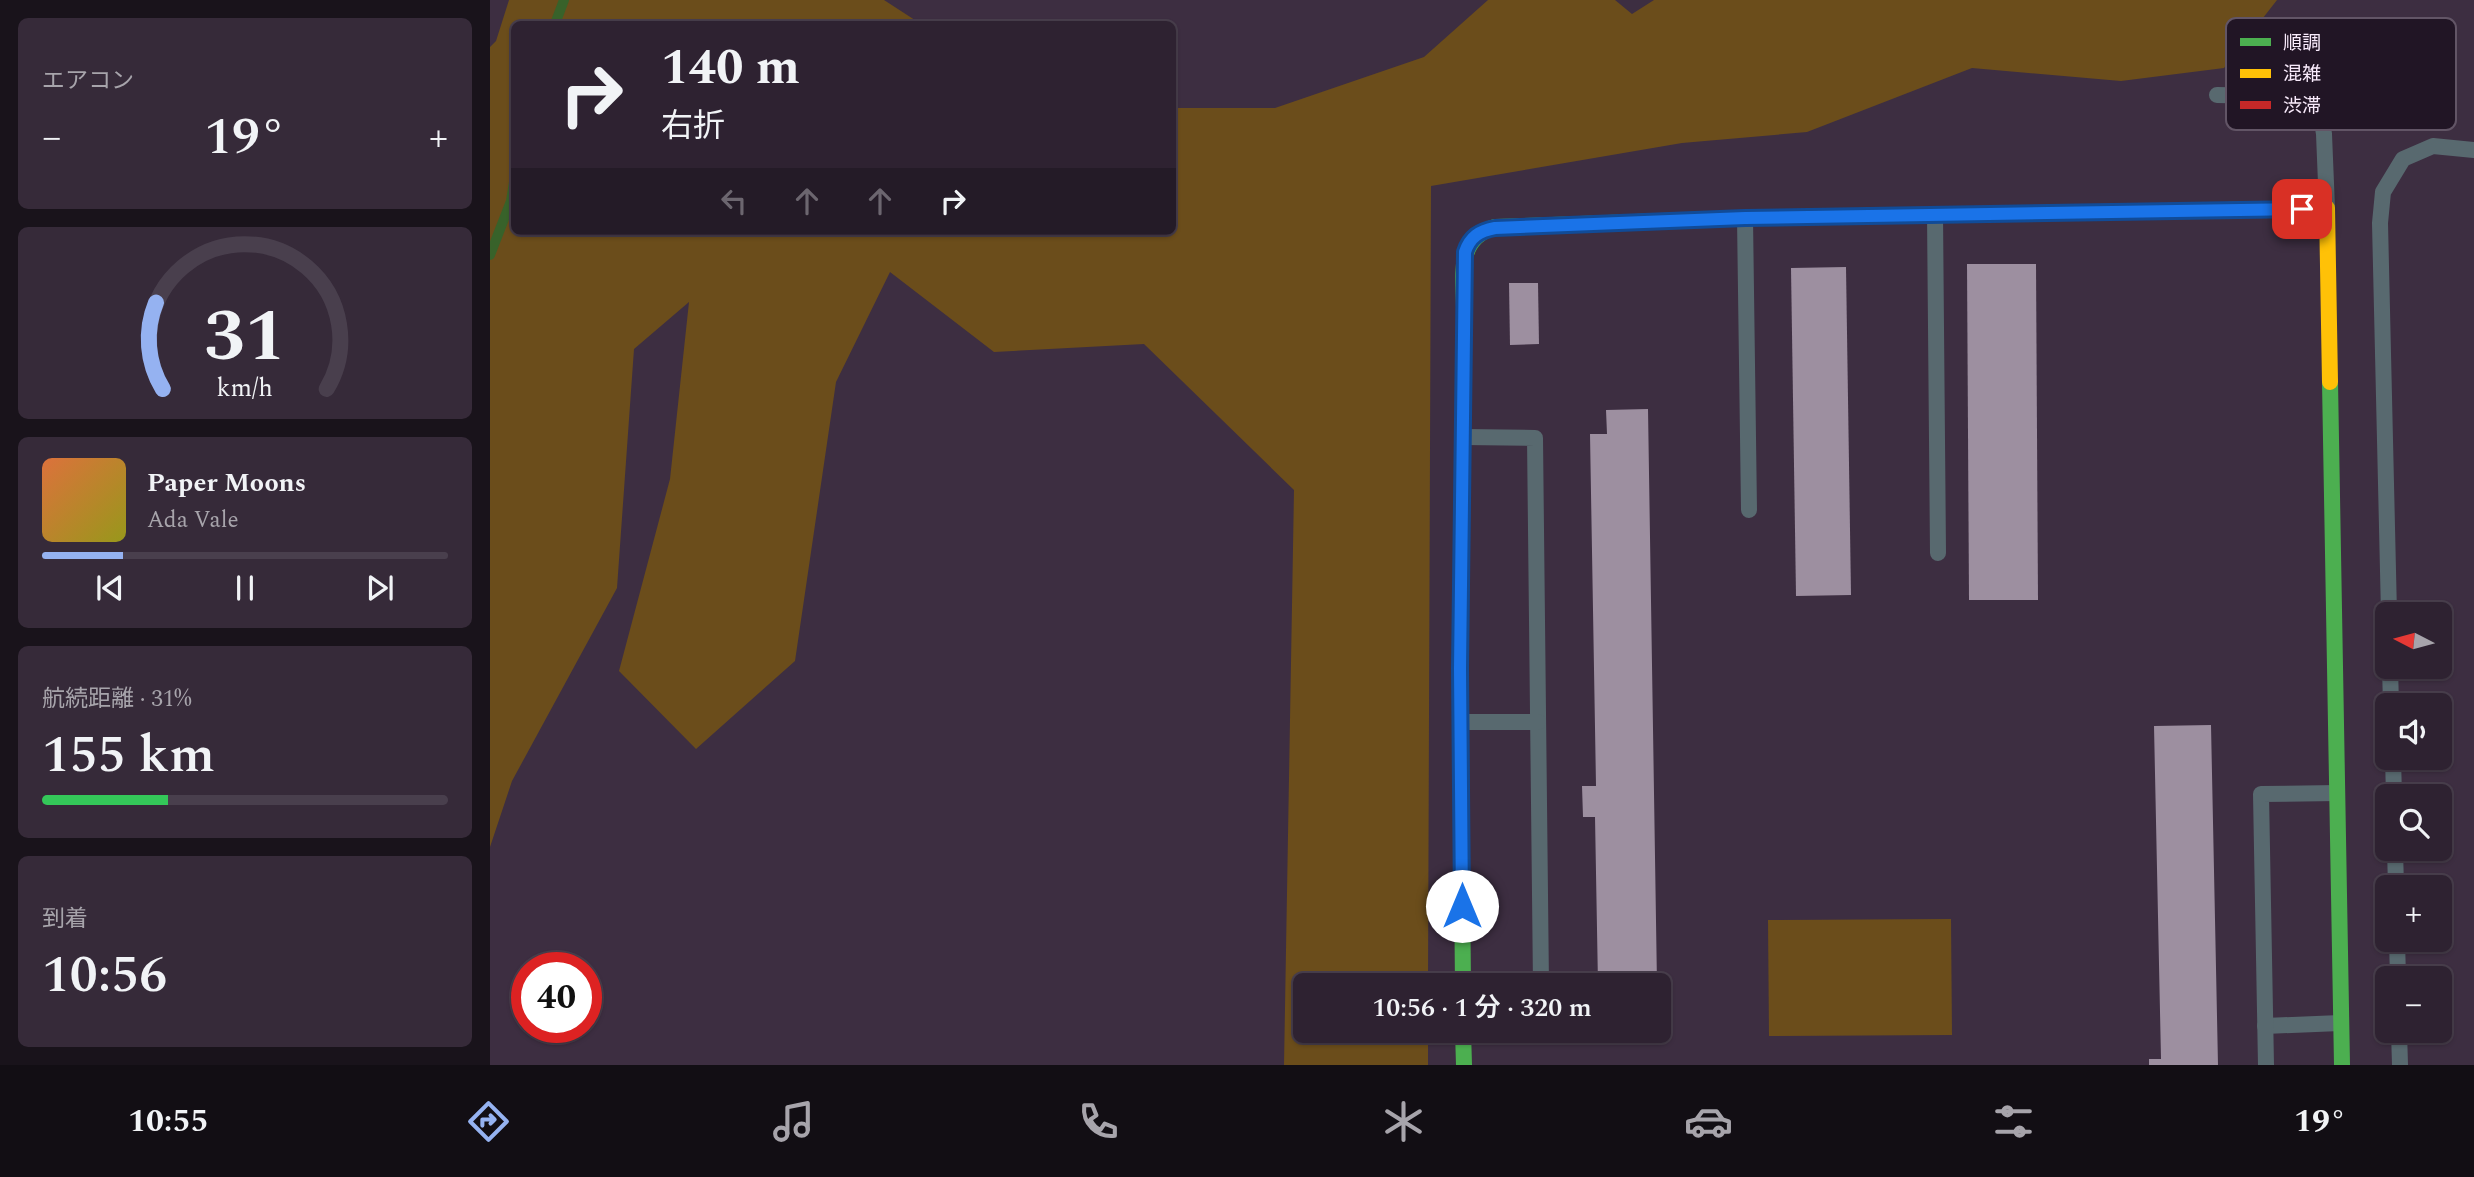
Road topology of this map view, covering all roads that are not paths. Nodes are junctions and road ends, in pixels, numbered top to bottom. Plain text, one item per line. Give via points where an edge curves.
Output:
1 (2217, 95) dead end
2 (2226, 95) edge
3 (2323, 130) edge
4 (2474, 150) edge
5 (2327, 208) junction
6 (1936, 214) junction
7 (1745, 218) junction
8 (1464, 437) junction
9 (1749, 510) dead end
10 (1938, 553) dead end
11 (2389, 602) edge
12 (1461, 722) junction
13 (1538, 722) junction
14 (2338, 793) junction
15 (1462, 973) edge
16 (1541, 973) edge
17 (2340, 1023) junction
18 (2266, 1026) junction
19 (1463, 1043) edge
20 (2399, 1043) edge
21 (1464, 1065) edge
22 (2266, 1065) edge
23 (2342, 1065) edge
24 (2400, 1065) edge

1 - 2 lane
3 - 5 lane
4 - 11 lane via 2433,146 2403,159 2383,192 2379,223
5 - 6 street
5 - 14 street
6 - 7 street
6 - 10 lane
7 - 8 street via 1495,228 1469,240 1465,252
7 - 9 lane
8 - 12 street
8 - 13 lane via 1535,438
12 - 13 lane
12 - 15 street
13 - 16 lane
14 - 17 street
14 - 18 lane via 2261,794
17 - 18 lane
17 - 23 street
18 - 22 lane
19 - 21 street
20 - 24 lane

